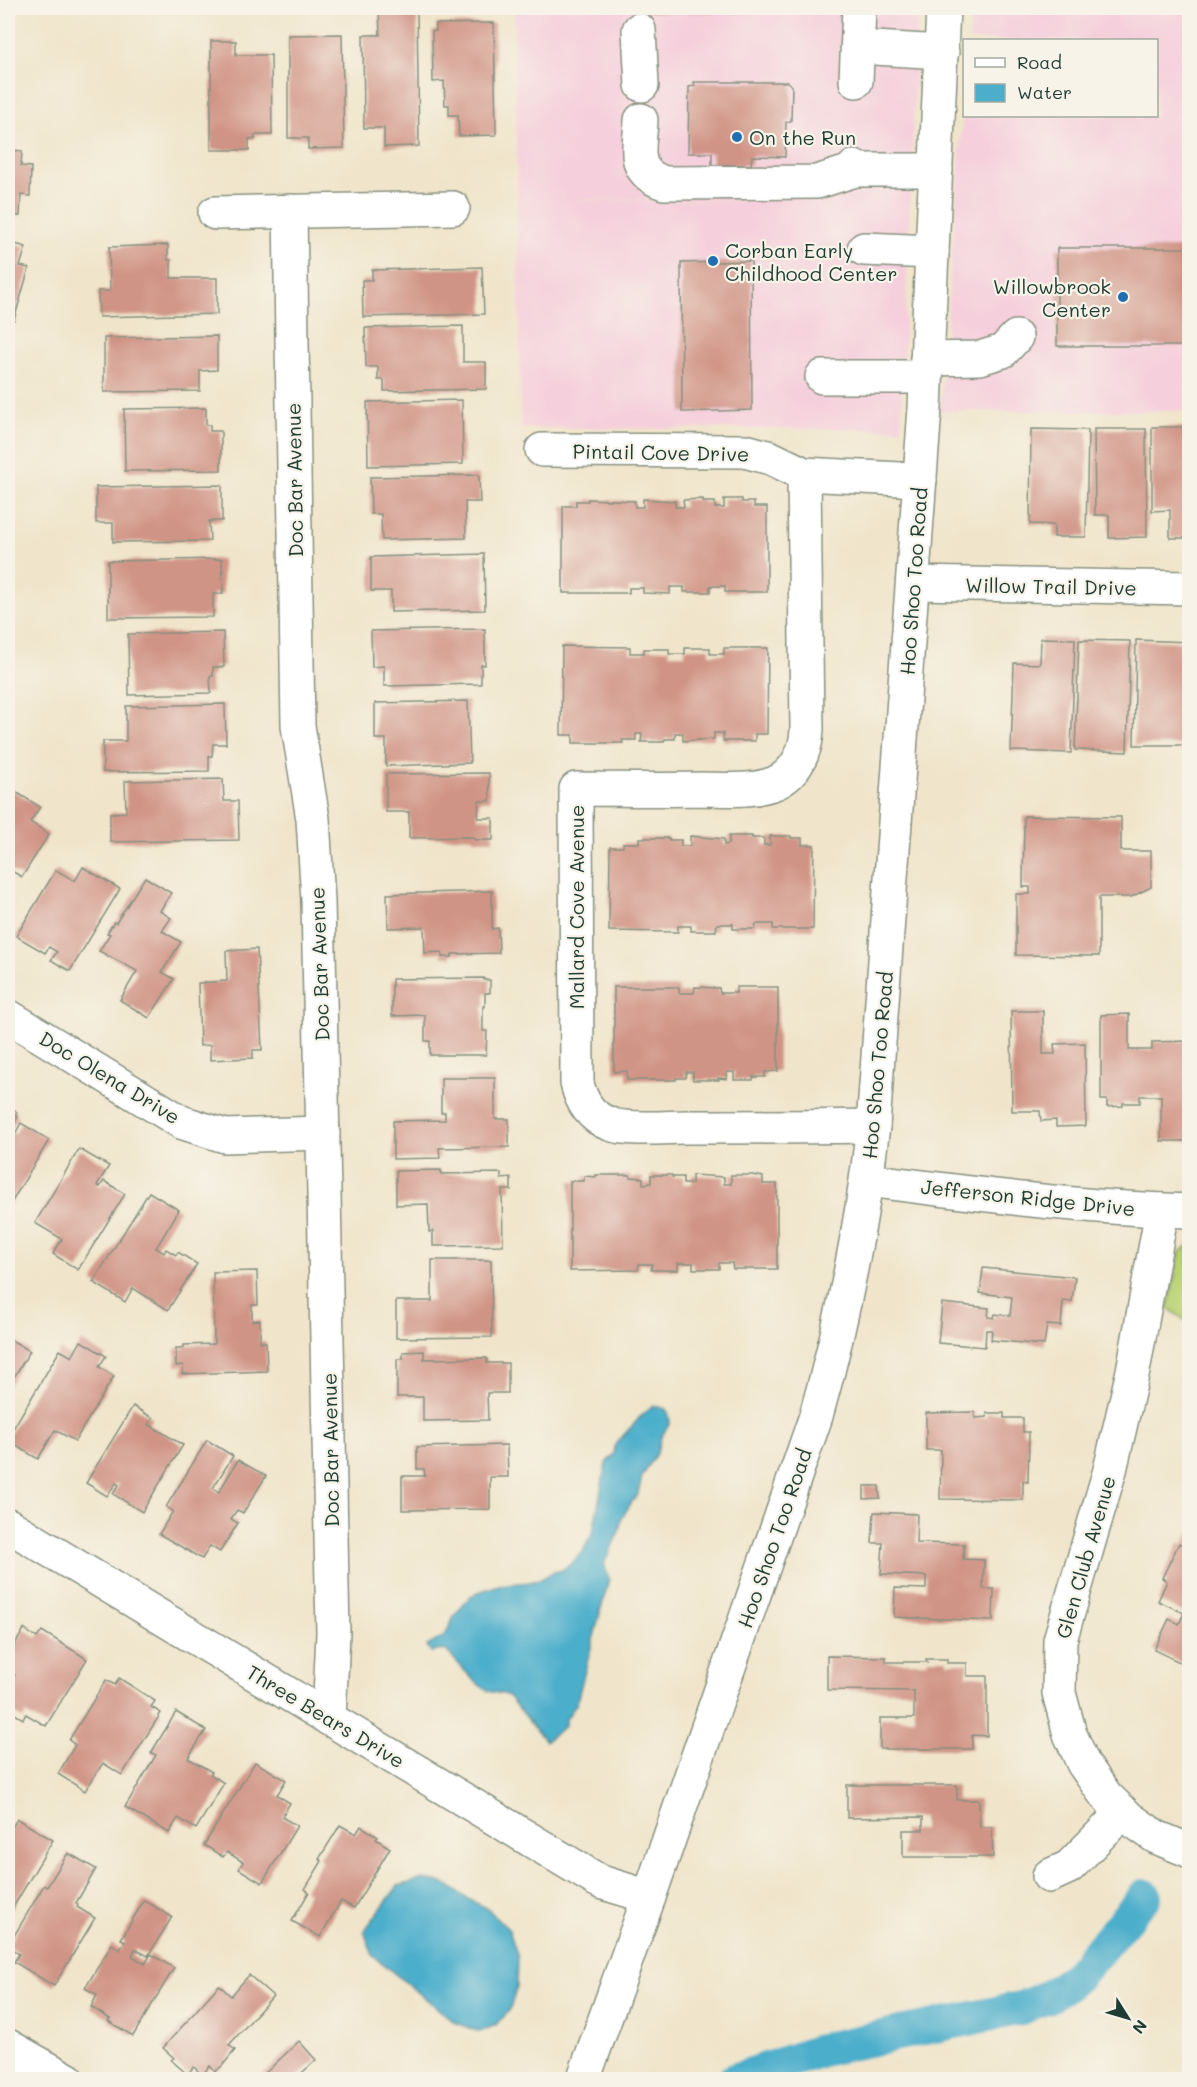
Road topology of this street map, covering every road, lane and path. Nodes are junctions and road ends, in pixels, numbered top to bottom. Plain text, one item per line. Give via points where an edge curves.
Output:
1 (859, 8) edge
2 (943, 8) edge
3 (639, 30) dead end
4 (858, 47) junction
5 (942, 52) junction
6 (856, 81) dead end
7 (642, 85) dead end
8 (641, 120) dead end
9 (936, 170) junction
10 (453, 208) dead end
11 (290, 211) junction
12 (215, 213) dead end
13 (864, 249) dead end
14 (932, 252) junction
15 (1016, 337) dead end
16 (926, 368) junction
17 (822, 377) dead end
18 (542, 450) dead end
19 (804, 474) junction
20 (920, 480) junction
21 (913, 583) junction
22 (1190, 588) edge
23 (8, 1016) edge
24 (873, 1126) junction
25 (323, 1133) junction
26 (867, 1180) junction
27 (1176, 1211) edge
28 (8, 1525) edge
29 (329, 1719) junction
30 (1123, 1812) junction
31 (1190, 1851) edge
32 (1049, 1876) dead end
33 (649, 1897) junction
34 (8, 2046) edge
35 (68, 2079) edge
36 (583, 2079) edge

1 - 4 street
2 - 5 street, Hoo Shoo Too Road
3 - 7 street
4 - 5 street
4 - 6 street
5 - 9 street, Hoo Shoo Too Road
8 - 9 street via 639,160 643,170 664,183 818,182 855,169
9 - 14 street, Hoo Shoo Too Road
10 - 11 street
11 - 12 street
11 - 25 street, Doc Bar Avenue via 298,726 313,819 316,866
13 - 14 street
14 - 16 street, Hoo Shoo Too Road
15 - 16 street via 1002,351
16 - 17 street
16 - 20 street, Hoo Shoo Too Road
18 - 19 street, Pintail Cove Drive via 745,451
19 - 20 street, Pintail Cove Drive
19 - 24 street, Mallard Cove Avenue via 807,730 797,763 776,782 743,789 576,789 577,1083 586,1105 611,1125
20 - 21 street, Hoo Shoo Too Road
21 - 22 street, Willow Trail Drive
21 - 24 street, Hoo Shoo Too Road
23 - 25 street, Doc Olena Drive via 182,1122 225,1136
24 - 26 street, Hoo Shoo Too Road
25 - 29 street, Doc Bar Avenue via 333,1633
26 - 27 street, Jefferson Ridge Drive via 1015,1199
26 - 33 street, Hoo Shoo Too Road via 851,1275 816,1416
27 - 30 street, Glen Club Avenue via 1091,1539 1060,1640 1059,1693 1070,1734 1083,1763 1106,1796
28 - 29 street, Three Bears Drive
29 - 33 street, Three Bears Drive via 604,1883
30 - 31 street, Glen Club Avenue via 1156,1837
30 - 32 street via 1069,1867
33 - 36 street, Hoo Shoo Too Road
34 - 35 street

